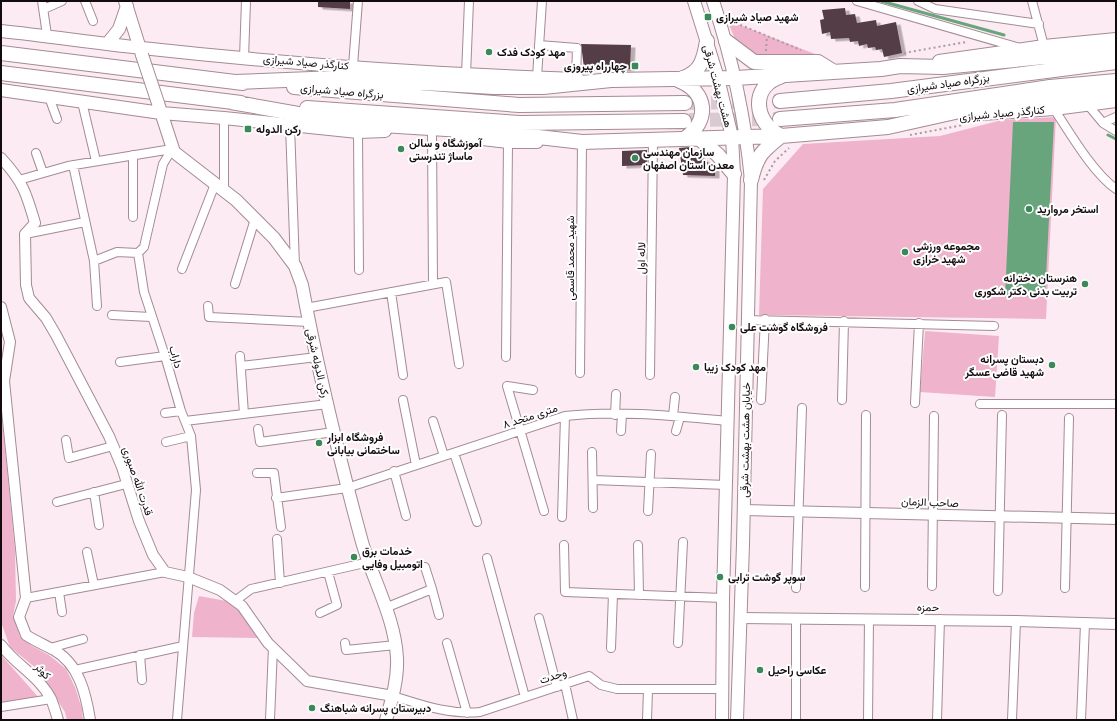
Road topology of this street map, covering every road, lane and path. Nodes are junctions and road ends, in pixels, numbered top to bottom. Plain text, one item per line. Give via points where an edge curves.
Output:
1 (62, 1) edge
2 (85, 1) edge
3 (246, 1) edge
4 (358, 1) edge
5 (469, 1) edge
6 (542, 1) edge
7 (694, 1) edge
8 (713, 1) edge
9 (857, 1) edge
10 (918, 1) edge
11 (1032, 1) edge
12 (127, 3) edge
13 (43, 5) edge
14 (93, 21) dead end
15 (1039, 24) junction
16 (732, 26) dead end
17 (1, 31) edge
18 (47, 35) junction
19 (767, 36) junction
20 (986, 38) junction
21 (1116, 39) edge
22 (707, 41) junction
23 (726, 41) junction
24 (107, 44) junction
25 (539, 45) junction
26 (1044, 46) junction
27 (1025, 49) junction
28 (802, 50) dead end
29 (1116, 50) edge
30 (141, 52) junction
31 (1, 54) edge
32 (244, 58) junction
33 (765, 59) dead end
34 (899, 60) junction
35 (1116, 62) edge
36 (353, 66) junction
37 (834, 72) junction
38 (1, 73) edge
39 (466, 75) junction
40 (786, 75) junction
41 (537, 77) junction
42 (718, 78) junction
43 (736, 78) junction
44 (576, 79) junction
45 (611, 80) junction
46 (677, 80) junction
47 (1116, 81) edge
48 (235, 82) junction
49 (1, 90) edge
50 (1116, 93) edge
51 (49, 97) junction
52 (780, 101) tunnel mouth
53 (1116, 101) edge
54 (82, 102) junction
55 (231, 102) junction
56 (685, 104) tunnel mouth
57 (1088, 105) junction
58 (159, 108) junction
59 (1054, 109) junction
60 (1116, 117) edge
61 (224, 118) junction
62 (57, 119) dead end
63 (780, 119) tunnel mouth
64 (684, 121) tunnel mouth
65 (970, 123) dead end
66 (1103, 123) junction
67 (290, 124) junction
68 (888, 127) junction
69 (1116, 131) edge
70 (358, 132) junction
71 (432, 133) junction
72 (782, 136) junction
73 (906, 136) dead end
74 (732, 137) junction
75 (747, 137) junction
76 (684, 139) junction
77 (700, 139) junction
78 (653, 140) junction
79 (508, 142) junction
80 (582, 142) junction
81 (791, 147) dead end
82 (172, 148) junction
83 (36, 153) dead end
84 (133, 155) junction
85 (1, 158) edge
86 (96, 161) junction
87 (73, 165) junction
88 (43, 173) junction
89 (734, 174) junction
90 (19, 180) junction
91 (757, 180) junction
92 (220, 188) junction
93 (1116, 189) edge
94 (133, 217) dead end
95 (255, 219) junction
96 (85, 222) junction
97 (25, 234) junction
98 (138, 253) junction
99 (94, 261) junction
100 (295, 266) junction
101 (182, 269) dead end
102 (359, 270) dead end
103 (235, 284) dead end
104 (433, 284) junction
105 (391, 292) junction
106 (97, 306) dead end
107 (208, 306) dead end
108 (1, 307) edge
109 (306, 308) junction
110 (112, 315) dead end
111 (151, 317) junction
112 (765, 319) junction
113 (748, 320) junction
114 (844, 321) junction
115 (309, 322) junction
116 (919, 324) junction
117 (994, 326) dead end
118 (166, 356) junction
119 (240, 356) dead end
120 (317, 357) junction
121 (506, 357) dead end
122 (120, 362) dead end
123 (459, 364) dead end
124 (241, 366) junction
125 (580, 373) dead end
126 (650, 375) dead end
127 (403, 376) dead end
128 (533, 390) dead end
129 (616, 394) dead end
130 (675, 397) dead end
131 (403, 400) dead end
132 (761, 400) dead end
133 (842, 400) dead end
134 (915, 403) dead end
135 (328, 404) junction
136 (980, 404) dead end
137 (1116, 404) edge
138 (802, 408) dead end
139 (181, 411) junction
140 (165, 413) dead end
141 (244, 414) junction
142 (618, 414) junction
143 (866, 415) dead end
144 (1002, 415) dead end
145 (565, 416) junction
146 (676, 416) junction
147 (934, 416) dead end
148 (1069, 418) dead end
149 (185, 421) junction
150 (433, 421) dead end
151 (727, 421) junction
152 (258, 429) dead end
153 (519, 431) junction
154 (621, 431) dead end
155 (676, 431) dead end
156 (334, 432) junction
157 (191, 436) junction
158 (66, 440) dead end
159 (166, 442) dead end
160 (113, 446) junction
161 (592, 452) dead end
162 (454, 453) junction
163 (651, 454) dead end
164 (444, 456) junction
165 (416, 465) junction
166 (257, 472) dead end
167 (394, 472) junction
168 (593, 480) junction
169 (649, 483) junction
170 (126, 484) junction
171 (726, 486) junction
172 (347, 488) junction
173 (94, 492) junction
174 (276, 498) junction
175 (57, 502) dead end
176 (593, 508) dead end
177 (744, 510) junction
178 (544, 511) dead end
179 (648, 511) dead end
180 (798, 511) junction
181 (865, 512) junction
182 (934, 514) junction
183 (406, 516) dead end
184 (1001, 516) junction
185 (562, 517) dead end
186 (1068, 518) junction
187 (1116, 519) edge
188 (477, 522) dead end
189 (99, 525) dead end
190 (281, 527) dead end
191 (277, 539) dead end
192 (683, 542) dead end
193 (724, 542) junction
194 (743, 544) junction
195 (564, 545) dead end
196 (638, 545) dead end
197 (87, 552) dead end
198 (486, 558) dead end
199 (369, 562) junction
200 (425, 567) dead end
201 (165, 572) junction
202 (328, 572) junction
203 (188, 577) junction
204 (280, 583) junction
205 (94, 585) junction
206 (932, 586) dead end
207 (865, 587) dead end
208 (796, 588) dead end
209 (1066, 588) dead end
210 (432, 589) junction
211 (998, 591) dead end
212 (59, 592) junction
213 (613, 594) junction
214 (639, 595) junction
215 (681, 596) junction
216 (26, 598) junction
217 (723, 598) junction
218 (235, 601) junction
219 (386, 608) junction
220 (62, 612) dead end
221 (320, 613) dead end
222 (439, 615) dead end
223 (539, 618) dead end
224 (740, 618) junction
225 (796, 618) junction
226 (869, 619) junction
227 (940, 620) junction
228 (1016, 620) junction
229 (1085, 624) junction
230 (1116, 624) edge
231 (83, 639) dead end
232 (345, 643) dead end
233 (447, 643) dead end
234 (678, 643) dead end
235 (1, 645) edge
236 (396, 645) junction
237 (183, 646) junction
238 (272, 647) junction
239 (50, 648) junction
240 (611, 648) dead end
241 (140, 655) junction
242 (75, 670) junction
243 (142, 680) dead end
244 (561, 685) junction
245 (648, 689) junction
246 (722, 689) junction
247 (393, 696) junction
248 (525, 697) junction
249 (51, 699) junction
250 (1, 707) edge
251 (441, 711) junction
252 (467, 713) junction
253 (481, 716) edge
254 (58, 720) edge
255 (90, 720) edge
256 (177, 720) edge
257 (270, 720) edge
258 (386, 720) edge
259 (441, 720) edge
260 (573, 720) edge
261 (647, 720) edge
262 (722, 720) edge
263 (737, 720) edge
264 (796, 720) edge
265 (868, 720) edge
266 (937, 720) edge
267 (1012, 720) edge
268 (1081, 720) edge

1 - 13 street
2 - 14 street
3 - 32 street
4 - 36 street
5 - 39 street
6 - 25 street
7 - 22 main road, هشت بهشت شرقی
8 - 23 main road, هشت بهشت شرقی
9 - 20 street
10 - 15 street via 935,9
11 - 15 street
12 - 24 main road via 119,29
12 - 30 main road, رکن الدوله شرقی
13 - 18 street
15 - 26 street
16 - 19 path via 730,21
17 - 18 main road, کنارگذر صیاد شیرازی
18 - 24 main road, کنارگذر صیاد شیرازی
19 - 28 path
19 - 33 path
20 - 27 street
20 - 34 path
21 - 26 main road
22 - 42 main road, هشت بهشت شرقی
22 - 46 highway via 705,55 698,70
23 - 37 highway via 754,62 818,62
23 - 43 main road, هشت بهشت شرقی
24 - 30 main road, کنارگذر صیاد شیرازی
25 - 41 street
25 - 44 street via 577,48
26 - 27 main road
27 - 34 main road
29 - 34 highway via 943,67
30 - 32 main road, کنارگذر صیاد شیرازی
30 - 58 main road, رکن الدوله شرقی, bridge
31 - 48 highway, بزرگراه صیاد شیرازی
32 - 36 main road, کنارگذر صیاد شیرازی
34 - 37 highway via 881,70
35 - 52 highway, بزرگراه صیاد شیرازی via 891,91
36 - 39 main road, کنارگذر صیاد شیرازی
37 - 40 highway
38 - 55 highway, بزرگراه صیاد شیرازی
39 - 41 main road, کنارگذر صیاد شیرازی
40 - 43 highway
40 - 72 highway via 767,84 761,93 759,104 764,124
41 - 44 main road, کنارگذر صیاد شیرازی
42 - 43 highway
42 - 46 highway
42 - 74 main road, هشت بهشت شرقی
43 - 75 main road, هشت بهشت شرقی
44 - 45 main road, کنارگذر صیاد شیرازی
45 - 46 highway
45 - 48 highway via 494,87 337,78
46 - 76 highway via 696,91 701,101 700,124
47 - 63 highway, بزرگراه صیاد شیرازی via 1050,87 895,110
48 - 56 highway, بزرگراه صیاد شیرازی via 519,105
49 - 51 main road
50 - 68 highway via 982,106
51 - 54 main road
51 - 62 street
53 - 57 main road, کنارگذر صیاد شیرازی
54 - 58 main road
54 - 86 street
55 - 64 highway, بزرگراه صیاد شیرازی via 520,123
55 - 80 highway via 349,123 495,132
57 - 59 main road, کنارگذر صیاد شیرازی
57 - 66 street
58 - 61 main road
58 - 82 main road, رکن الدوله شرقی
59 - 68 main road, کنارگذر صیاد شیرازی via 982,113
59 - 93 street via 1107,183
60 - 66 street
61 - 67 main road
61 - 92 street
65 - 73 path
66 - 69 street
67 - 70 main road
67 - 100 street
68 - 72 highway
70 - 71 main road
70 - 102 street
71 - 79 main road
71 - 104 street
72 - 75 highway
72 - 91 highway via 758,157
74 - 75 highway
74 - 77 highway
74 - 89 main road, هشت بهشت شرقی
75 - 91 main road, خیابان هشت بهشت شرقی
76 - 77 highway
76 - 78 highway
77 - 89 highway
78 - 80 highway
78 - 126 street, لاله اول
79 - 80 main road
79 - 121 street
80 - 125 street, شهید محمد قاسمی
81 - 91 path
82 - 84 street
82 - 92 main road, رکن الدوله شرقی via 185,162
82 - 98 street via 163,164 144,247
83 - 88 street
84 - 86 street
84 - 94 street
85 - 90 street, قدرت الله صبوری
86 - 87 street
87 - 88 street
87 - 96 street
88 - 90 street
89 - 151 main road, خیابان هشت بهشت شرقی
90 - 97 street, قدرت الله صبوری via 26,192 35,223
91 - 113 main road, خیابان هشت بهشت شرقی
92 - 95 main road, رکن الدوله شرقی
92 - 101 street
95 - 100 main road, رکن الدوله شرقی via 274,238
95 - 103 street
96 - 97 street
96 - 99 street
97 - 160 street, قدرت الله صبوری via 26,285 29,298 56,335
98 - 99 street via 117,252
98 - 111 street, داراب
99 - 106 street
100 - 109 main road, رکن الدوله شرقی
104 - 105 street
104 - 123 street via 446,282
105 - 109 street
105 - 127 street
107 - 115 street via 209,317
108 - 216 street via 10,342 4,381
109 - 115 main road, رکن الدوله شرقی
110 - 111 street
111 - 118 street, داراب
112 - 113 street
112 - 114 street
112 - 132 street
113 - 177 main road, خیابان هشت بهشت شرقی
114 - 116 street
114 - 133 street
115 - 120 main road, رکن الدوله شرقی
116 - 117 street
116 - 134 street
118 - 122 street
118 - 139 street, داراب
119 - 124 street
120 - 124 street
120 - 135 main road, رکن الدوله شرقی
124 - 141 street
128 - 153 street via 507,386
129 - 142 street
130 - 146 street
131 - 165 street
135 - 141 street
135 - 156 main road, رکن الدوله شرقی
136 - 137 street
138 - 180 street
139 - 140 street
139 - 149 street, داراب
141 - 149 street
142 - 145 street, ۸ متری متحد via 589,413
142 - 146 street, ۸ متری متحد
142 - 154 street
143 - 181 street
144 - 184 street
145 - 153 street, ۸ متری متحد
145 - 185 street
146 - 151 street, ۸ متری متحد
146 - 155 street
147 - 182 street
148 - 186 street
149 - 157 street, داراب
150 - 164 street
151 - 171 main road, خیابان هشت بهشت شرقی
152 - 156 street via 260,442
153 - 162 street, ۸ متری متحد
153 - 178 street
156 - 172 main road, رکن الدوله شرقی
157 - 159 street
157 - 203 street, داراب via 196,490
158 - 160 street via 69,458
160 - 170 street, قدرت الله صبوری
161 - 168 street
162 - 164 street, ۸ متری متحد
162 - 188 street
163 - 169 street
164 - 165 street, ۸ متری متحد
165 - 167 street, ۸ متری متحد
166 - 174 street via 274,472
167 - 172 street, ۸ متری متحد
167 - 183 street
168 - 169 street
168 - 176 street
169 - 171 street
169 - 179 street
170 - 173 street
170 - 201 street, قدرت الله صبوری via 153,555
171 - 193 main road, خیابان هشت بهشت شرقی
172 - 174 street, ۸ متری متحد
172 - 199 main road, رکن الدوله شرقی
173 - 175 street
173 - 189 street
174 - 190 street
177 - 180 street, صاحب الزمان
177 - 194 main road, خیابان هشت بهشت شرقی
180 - 181 street, صاحب الزمان
180 - 208 street
181 - 182 street, صاحب الزمان
181 - 207 street
182 - 184 street, صاحب الزمان
182 - 206 street
184 - 186 street, صاحب الزمان
184 - 211 street
186 - 187 street, صاحب الزمان
186 - 209 street
191 - 204 street
192 - 215 street
193 - 194 main road
193 - 217 main road, خیابان هشت بهشت شرقی
194 - 224 main road, خیابان هشت بهشت شرقی
195 - 213 street via 565,592
196 - 214 street
197 - 205 street
198 - 248 street
199 - 202 street
199 - 219 main road, رکن الدوله شرقی
200 - 210 street
201 - 203 street
201 - 205 street
202 - 204 street
202 - 221 street via 337,605
203 - 218 street via 220,590
203 - 237 street, داراب
204 - 218 street via 251,590
205 - 212 street
210 - 219 street
210 - 222 street
212 - 216 street
212 - 220 street
213 - 214 street
213 - 240 street
214 - 215 street
215 - 217 street
215 - 234 street
216 - 239 street via 19,617 26,635
217 - 246 main road, خیابان هشت بهشت شرقی
218 - 238 street via 242,606
219 - 236 main road, رکن الدوله شرقی
223 - 244 street
224 - 225 street, حمزه
224 - 263 main road, خیابان هشت بهشت شرقی
225 - 226 street, حمزه
225 - 264 street
226 - 227 street, حمزه
226 - 265 street
227 - 228 street, حمزه
227 - 266 street
228 - 229 street, حمزه
228 - 267 street
229 - 230 street, حمزه
229 - 268 street
231 - 239 street
232 - 236 street via 346,650
233 - 252 street
235 - 249 street, کوثر
236 - 247 main road, رکن الدوله شرقی
237 - 241 street
237 - 256 street, داراب
238 - 247 street via 307,681
238 - 257 street
239 - 242 street
241 - 242 street
241 - 243 street
242 - 255 street via 86,695
244 - 245 street, وحدت via 588,676 601,685 617,689
244 - 248 street, وحدت
244 - 260 street
245 - 246 street, وحدت
245 - 261 street
246 - 262 main road, خیابان هشت بهشت شرقی
247 - 251 street, وحدت
247 - 258 main road, رکن الدوله شرقی
248 - 253 street, وحدت
249 - 250 street
249 - 254 street, کوثر
251 - 252 street, وحدت
251 - 259 street
252 - 253 street, وحدت

